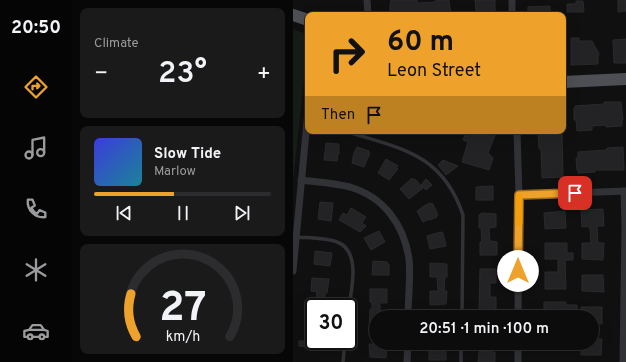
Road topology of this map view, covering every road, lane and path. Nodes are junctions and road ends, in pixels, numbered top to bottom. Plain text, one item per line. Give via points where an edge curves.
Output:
1 (367, 0) edge
2 (512, 0) edge
3 (368, 12) edge
4 (512, 12) edge
5 (293, 15) edge
6 (305, 19) edge
7 (626, 79) edge
8 (566, 82) edge
9 (306, 134) edge
10 (354, 134) edge
11 (517, 134) edge
12 (301, 180) junction
13 (625, 191) edge
14 (519, 195) junction
15 (296, 237) junction
16 (293, 271) edge
17 (349, 298) edge
18 (408, 310) edge
19 (461, 310) edge
20 (518, 310) edge
21 (344, 350) edge
22 (408, 350) edge
23 (461, 350) edge
24 (518, 350) edge
25 (343, 362) edge
26 (407, 362) edge
27 (461, 362) edge
28 (518, 362) edge
29 (623, 362) edge

1 - 3 street
2 - 4 street
5 - 6 main road
7 - 8 main road
9 - 12 street
10 - 19 lane via 414,154 437,169 450,185 463,215
11 - 14 street
12 - 15 street
12 - 18 street via 349,187 377,200 388,211 397,222 406,244 409,260
13 - 14 street
13 - 29 street
14 - 20 street
15 - 16 street
15 - 17 lane via 337,242 345,248 352,258 353,266
21 - 25 lane
22 - 26 street
23 - 27 lane
24 - 28 street

